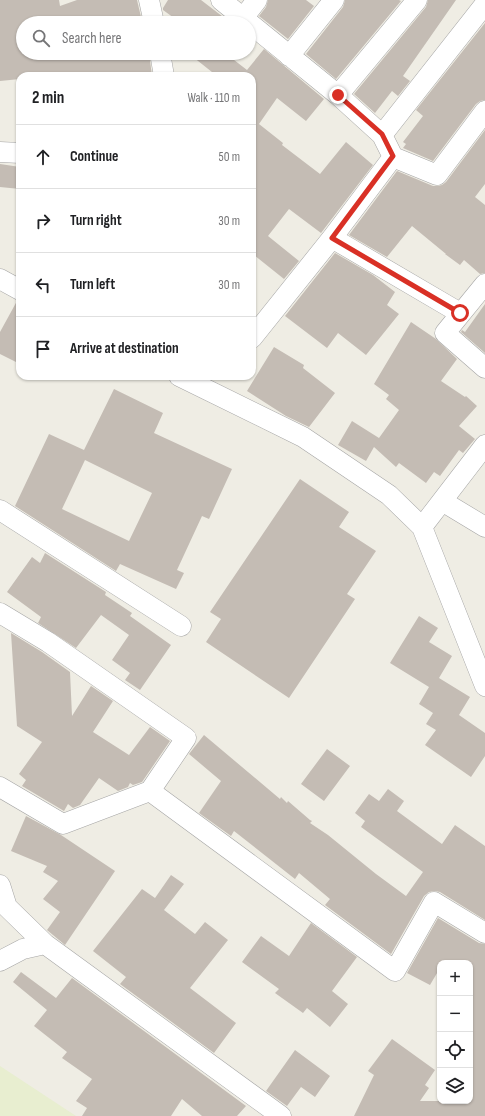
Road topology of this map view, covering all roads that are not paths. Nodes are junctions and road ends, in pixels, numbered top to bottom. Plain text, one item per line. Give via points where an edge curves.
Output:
1 (149, 0) edge
2 (221, 0) edge
3 (257, 0) edge
4 (334, 0) edge
5 (417, 0) edge
6 (485, 4) edge
7 (152, 16) edge
8 (241, 16) edge
9 (245, 16) edge
10 (256, 29) edge
11 (289, 56) junction
12 (161, 60) edge
13 (163, 72) edge
14 (338, 95) junction
15 (485, 111) edge
16 (382, 134) junction
17 (0, 152) edge
18 (16, 153) edge
19 (393, 156) junction
20 (332, 238) junction
21 (0, 279) edge
22 (485, 284) edge
23 (16, 288) edge
24 (460, 313) junction
25 (256, 333) edge
26 (485, 368) edge
27 (206, 380) edge
28 (485, 445) edge
29 (442, 501) junction
30 (0, 510) edge
31 (422, 527) junction
32 (485, 527) edge
33 (0, 613) edge
34 (181, 626) dead end
35 (485, 686) edge
36 (0, 787) edge
37 (150, 791) junction
38 (0, 885) edge
39 (485, 933) edge
40 (45, 944) junction
41 (0, 961) edge
42 (281, 1116) edge

1 - 7 street
2 - 8 street
3 - 9 street
4 - 11 street
5 - 14 street
6 - 16 street
10 - 11 street
11 - 14 street
12 - 13 street
14 - 16 street
15 - 19 street via 437,175
16 - 19 street
17 - 18 street
19 - 20 street
20 - 24 street
20 - 25 street
21 - 23 street
22 - 24 street
24 - 26 street via 445,333
27 - 31 street via 303,437 389,495
28 - 29 street
29 - 31 street
29 - 32 street
30 - 34 street
31 - 35 street
33 - 37 street via 48,642 186,738
36 - 37 street via 63,824
37 - 39 street via 395,971 434,902
38 - 40 street via 7,907
40 - 41 street via 23,949
40 - 42 street

